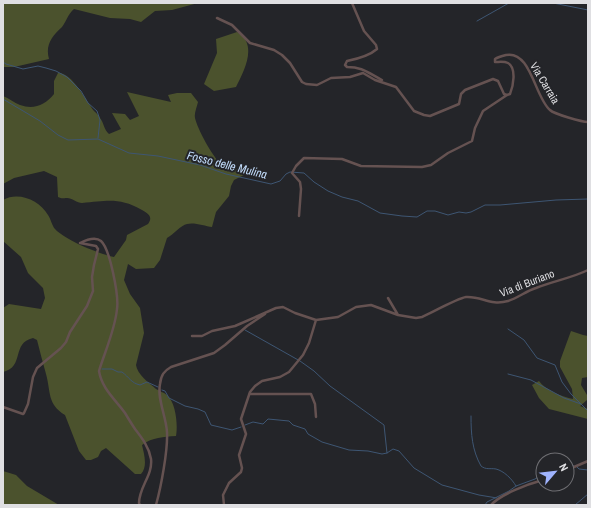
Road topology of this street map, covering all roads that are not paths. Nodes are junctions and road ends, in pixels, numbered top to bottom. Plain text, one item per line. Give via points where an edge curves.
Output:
1 (352, 3) edge
2 (216, 18) dead end
3 (384, 82) junction
4 (507, 95) junction
5 (588, 122) edge
6 (299, 216) dead end
7 (588, 270) edge
8 (388, 298) dead end
9 (267, 312) junction
10 (398, 315) junction
11 (316, 320) junction
12 (192, 336) dead end
13 (250, 394) junction
14 (3, 407) edge
15 (316, 418) dead end
16 (588, 461) edge
17 (575, 467) edge
18 (535, 482) edge
19 (140, 505) edge
20 (156, 505) edge
21 (224, 505) edge
22 (491, 505) edge

1 - 3 street via 364,31 377,49 347,61 345,65 363,69
2 - 3 street via 232,25 250,43 282,55 306,84 317,84 331,78 350,78 364,73
3 - 4 street via 400,90 416,113 430,116 460,104 461,94 466,90 493,79 497,79 504,94
4 - 5 street, Via Carraia via 511,91 513,69 510,64 495,62 494,59 515,54 532,75 549,109
4 - 6 street via 483,111 472,141 431,165 361,166 342,160 304,158 292,173 300,182
7 - 10 street, Via di Buriano via 535,288 508,301 491,303 467,297 422,317
8 - 10 street
9 - 11 street, Via di Buriano via 283,307
9 - 12 street via 235,326 202,336
9 - 20 street via 214,353 171,367 161,376 159,393 166,422 167,441
10 - 11 street, Via di Buriano via 363,306 351,309 338,317
11 - 13 street via 303,355 289,372 262,381 254,386
13 - 15 street via 311,394
13 - 21 street via 242,419 246,434 239,455 242,468 223,495
14 - 19 street via 24,413 37,368 66,342 87,306 93,291 92,277 98,249 96,246 80,243 88,239 100,240 113,274 118,298 100,371 101,379 150,453 150,470 139,497
16 - 17 street
18 - 22 street via 503,496

